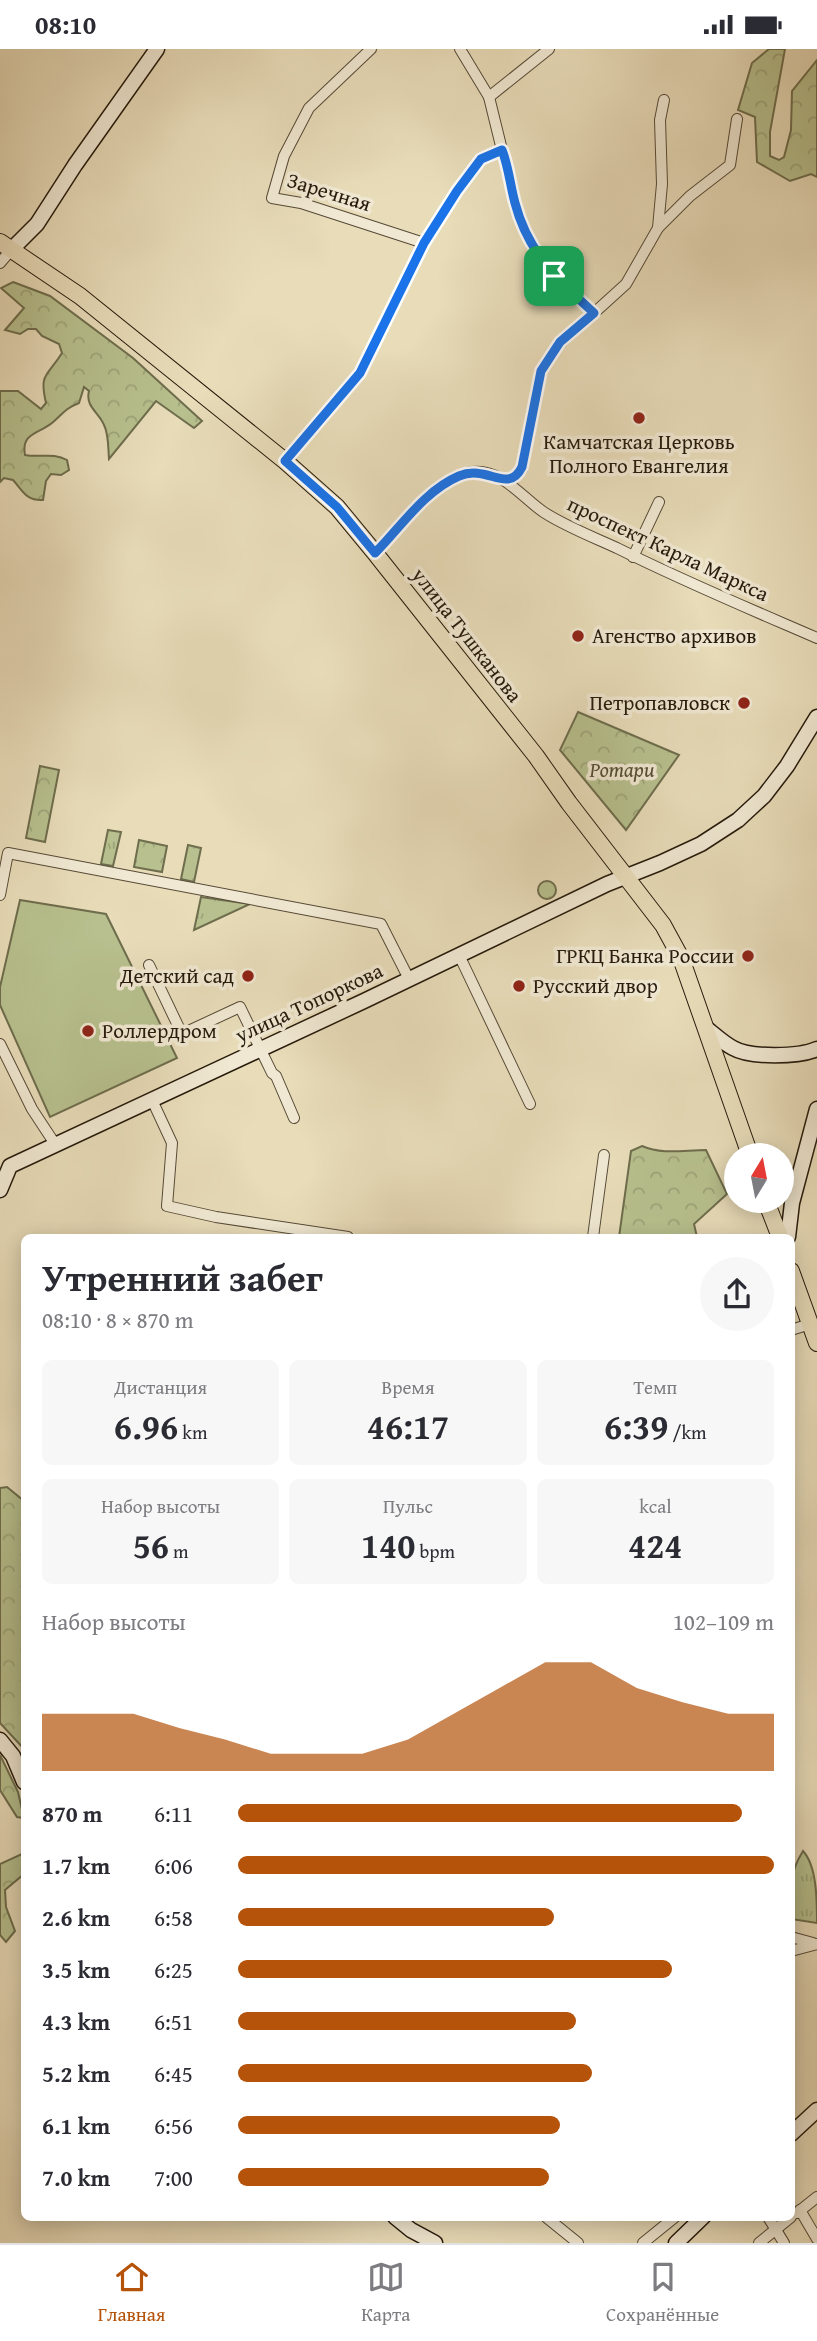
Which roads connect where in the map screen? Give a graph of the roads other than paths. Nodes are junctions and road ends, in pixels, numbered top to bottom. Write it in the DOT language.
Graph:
graph roads {
  1 [pos="157,49"];
  2 [pos="371,49"];
  3 [pos="460,49"];
  4 [pos="549,49"];
  5 [pos="489,97"];
  6 [pos="664,100"];
  7 [pos="737,119"];
  8 [pos="502,150"];
  9 [pos="658,228"];
  10 [pos="424,243"];
  11 [pos="6,246"];
  12 [pos="0,263"];
  13 [pos="594,313"];
  14 [pos="285,461"];
  15 [pos="503,480"];
  16 [pos="659,502"];
  17 [pos="375,553"];
  18 [pos="633,557"];
  19 [pos="817,638"];
  20 [pos="817,717"];
  21 [pos="627,876"];
  22 [pos="0,895"];
  23 [pos="459,955"];
  24 [pos="149,965"];
  25 [pos="409,979"];
  26 [pos="706,1028"];
  27 [pos="0,1044"];
  28 [pos="260,1049"];
  29 [pos="817,1049"];
  30 [pos="152,1100"];
  31 [pos="530,1104"];
  32 [pos="817,1108"];
  33 [pos="294,1118"];
  34 [pos="746,1143"];
  35 [pos="55,1145"];
  36 [pos="604,1155"];
  37 [pos="0,1190"];
  38 [pos="771,1213"];
  39 [pos="328,1234"];
  40 [pos="593,1234"];
  41 [pos="779,1234"];
  42 [pos="788,1234"];
  43 [pos="795,1282"];
  44 [pos="810,1324"];
  45 [pos="795,1329"];
  46 [pos="817,1343"];
  47 [pos="0,1740"];
  48 [pos="21,1775"];
  49 [pos="795,1938"];
  50 [pos="815,1943"];
  51 [pos="795,1950"];
  52 [pos="817,2110"];
  53 [pos="795,2130"];
  54 [pos="817,2197"];
  55 [pos="800,2210"];
  56 [pos="795,2214"];
  57 [pos="400,2221"];
  58 [pos="551,2221"];
  59 [pos="670,2221"];
  60 [pos="699,2221"];
  61 [pos="771,2221"];
  62 [pos="786,2221"];
  63 [pos="776,2229"];
  64 [pos="817,2239"];
  65 [pos="435,2243"];
  66 [pos="578,2243"];
  67 [pos="643,2243"];
  68 [pos="676,2243"];
  69 [pos="759,2243"];
  70 [pos="784,2243"];
  1 -- 11 [label="main road"];
  2 -- 10 [label="street, Заречная"];
  3 -- 5 [label="street"];
  4 -- 5 [label="street"];
  5 -- 8 [label="street"];
  6 -- 9 [label="street"];
  7 -- 9 [label="street"];
  8 -- 10 [label="street"];
  8 -- 13 [label="street"];
  9 -- 13 [label="street"];
  10 -- 14 [label="street"];
  11 -- 12 [label="street"];
  11 -- 14 [label="main road, улица Тушканова"];
  13 -- 15 [label="street"];
  14 -- 17 [label="main road, улица Тушканова"];
  15 -- 17 [label="street, проспект Карла Маркса"];
  15 -- 18 [label="street, проспект Карла Маркса"];
  16 -- 18 [label="street"];
  17 -- 21 [label="main road, улица Тушканова"];
  18 -- 19 [label="street, проспект Карла Маркса"];
  20 -- 21 [label="main road, улица Топоркова"];
  21 -- 23 [label="main road, улица Топоркова"];
  21 -- 26 [label="main road, улица Тушканова"];
  22 -- 25 [label="street"];
  23 -- 25 [label="main road, улица Топоркова"];
  23 -- 31 [label="street"];
  24 -- 28 [label="street"];
  25 -- 28 [label="main road, улица Топоркова"];
  26 -- 29 [label="main road"];
  26 -- 34 [label="main road, улица Тушканова"];
  27 -- 35 [label="street"];
  28 -- 30 [label="main road, улица Топоркова"];
  28 -- 33 [label="street"];
  30 -- 35 [label="main road, улица Топоркова"];
  30 -- 39 [label="street"];
  32 -- 42 [label="main road"];
  35 -- 37 [label="main road, улица Топоркова"];
  36 -- 40 [label="street"];
  38 -- 41 [label="main road"];
  43 -- 44 [label="main road"];
  44 -- 45 [label="street"];
  44 -- 46 [label="main road"];
  47 -- 48 [label="main road"];
  49 -- 50 [label="street"];
  50 -- 51 [label="street"];
  52 -- 53 [label="main road"];
  54 -- 55 [label="street"];
  55 -- 56 [label="street"];
  55 -- 64 [label="street"];
  57 -- 65 [label="main road"];
  58 -- 66 [label="street"];
  59 -- 67 [label="street"];
  60 -- 68 [label="main road"];
  61 -- 63 [label="street"];
  62 -- 63 [label="street"];
  63 -- 69 [label="street"];
  63 -- 70 [label="street"];
}
